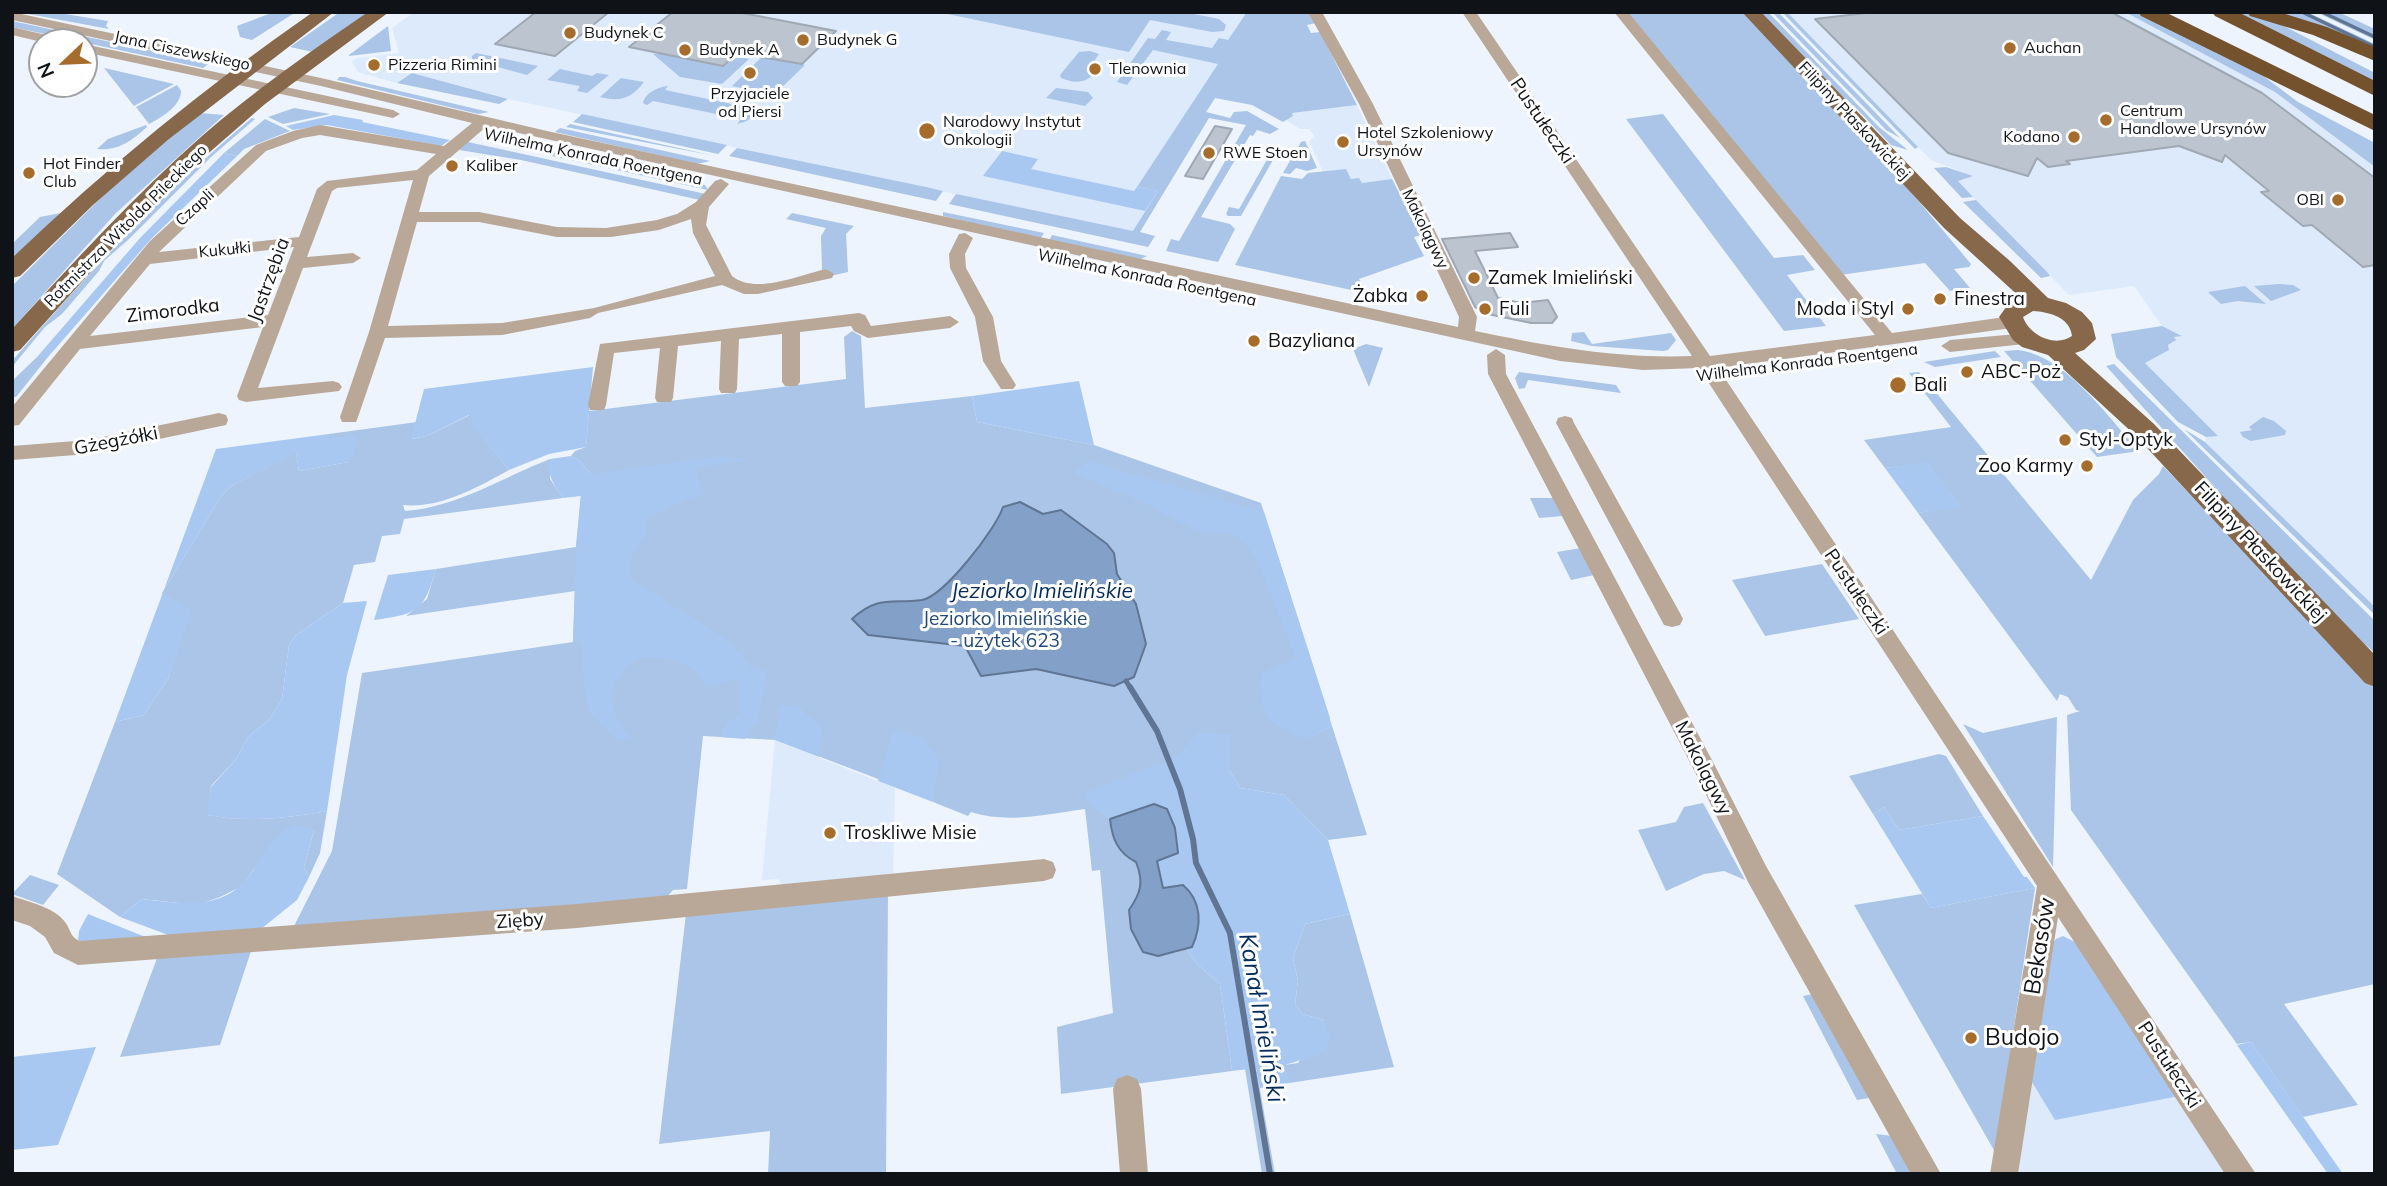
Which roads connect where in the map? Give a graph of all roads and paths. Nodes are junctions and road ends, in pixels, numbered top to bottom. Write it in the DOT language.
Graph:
graph roads {
  1 [pos="325,12"];
  2 [pos="380,12"];
  3 [pos="1315,12"];
  4 [pos="1469,12"];
  5 [pos="1621,12"];
  6 [pos="1751,12"];
  7 [pos="2148,12"];
  8 [pos="2189,12"];
  9 [pos="2222,12"];
  10 [pos="2257,12"];
  11 [pos="2266,12"];
  12 [pos="12,16"];
  13 [pos="98,50"];
  14 [pos="2375,55"];
  15 [pos="2375,69"];
  16 [pos="238,73"];
  17 [pos="282,83"];
  18 [pos="2375,90"];
  19 [pos="2375,107"];
  20 [pos="485,121"];
  21 [pos="2375,124"];
  22 [pos="470,131"];
  23 [pos="2375,139"];
  24 [pos="447,151"];
  25 [pos="420,180"];
  26 [pos="721,184"];
  27 [pos="701,206"];
  28 [pos="411,218"];
  29 [pos="965,238"];
  30 [pos="306,241"];
  31 [pos="353,258"];
  32 [pos="144,259"];
  33 [pos="298,263"];
  34 [pos="12,271"];
  35 [pos="827,274"];
  36 [pos="725,279"];
  37 [pos="2024,318"];
  38 [pos="277,320"];
  39 [pos="950,322"];
  40 [pos="792,327"];
  41 [pos="378,332"];
  42 [pos="730,334"];
  43 [pos="1466,336"];
  44 [pos="1888,340"];
  45 [pos="670,341"];
  46 [pos="12,344"];
  47 [pos="75,344"];
  48 [pos="2067,346"];
  49 [pos="1496,355"];
  50 [pos="1709,370"];
  51 [pos="791,382"];
  52 [pos="1007,385"];
  53 [pos="333,387"];
  54 [pos="728,389"];
  55 [pos="664,398"];
  56 [pos="597,405"];
  57 [pos="349,417"];
  58 [pos="12,419"];
  59 [pos="219,420"];
  60 [pos="1565,423"];
  61 [pos="12,453"];
  62 [pos="1613,512"];
  63 [pos="1574,519"];
  64 [pos="1672,619"];
  65 [pos="2374,673"];
  66 [pos="1044,870"];
  67 [pos="2050,885"];
  68 [pos="12,908"];
  69 [pos="1126,1090"];
  70 [pos="1134,1174"];
  71 [pos="1927,1174"];
  72 [pos="2004,1174"];
  73 [pos="2242,1174"];
  1 -- 16 [label="main road, Rotmistrza Witolda Pileckiego"];
  2 -- 17 [label="main road, Rotmistrza Witolda Pileckiego"];
  3 -- 43 [label="street, Makolągwy"];
  4 -- 50 [label="street, Pustułeczki"];
  5 -- 44 [label="street"];
  6 -- 37 [label="main road, Filipiny Płaskowickiej"];
  7 -- 21 [label="highway"];
  8 -- 19 [label="highway"];
  8 -- 23 [label="highway"];
  9 -- 18 [label="highway"];
  10 -- 14 [label="highway"];
  11 -- 15 [label="highway"];
  12 -- 16 [label="street, Jana Ciszewskiego"];
  13 -- 16 [label="street, Jana Ciszewskiego"];
  16 -- 17 [label="street, Jana Ciszewskiego"];
  16 -- 17 [label="street, Jana Ciszewskiego"];
  16 -- 34 [label="main road, Rotmistrza Witolda Pileckiego"];
  17 -- 20 [label="street, Wilhelma Konrada Roentgena"];
  17 -- 22 [label="street, Wilhelma Konrada Roentgena"];
  17 -- 46 [label="main road, Rotmistrza Witolda Pileckiego"];
  20 -- 22 [label="street"];
  20 -- 43 [label="street, Wilhelma Konrada Roentgena"];
  22 -- 24 [label="street"];
  22 -- 26 [label="street, Wilhelma Konrada Roentgena"];
  24 -- 25 [label="street"];
  24 -- 32 [label="street, Czapli"];
  25 -- 28 [label="street"];
  25 -- 30 [label="street, Jastrzębia"];
  26 -- 27 [label="street"];
  26 -- 29 [label="street, Wilhelma Konrada Roentgena"];
  27 -- 28 [label="street"];
  27 -- 36 [label="street"];
  28 -- 41 [label="street"];
  29 -- 49 [label="street, Wilhelma Konrada Roentgena"];
  29 -- 52 [label="street"];
  30 -- 32 [label="street, Kukułki"];
  30 -- 33 [label="street, Jastrzębia"];
  31 -- 33 [label="street"];
  32 -- 47 [label="street, Czapli"];
  33 -- 38 [label="street, Jastrzębia"];
  35 -- 36 [label="street"];
  36 -- 41 [label="street"];
  37 -- 44 [label="street, Wilhelma Konrada Roentgena"];
  37 -- 48 [label="main road"];
  37 -- 48 [label="main road"];
  37 -- 50 [label="street, Wilhelma Konrada Roentgena"];
  38 -- 47 [label="street, Zimorodka"];
  38 -- 53 [label="street, Jastrzębia"];
  39 -- 40 [label="street"];
  40 -- 42 [label="street"];
  40 -- 51 [label="street"];
  41 -- 57 [label="street"];
  42 -- 45 [label="street"];
  42 -- 54 [label="street"];
  43 -- 50 [label="street, Wilhelma Konrada Roentgena"];
  44 -- 50 [label="street, Wilhelma Konrada Roentgena"];
  45 -- 55 [label="street"];
  45 -- 56 [label="street"];
  47 -- 58 [label="street, Czapli"];
  48 -- 65 [label="main road, Filipiny Płaskowickiej"];
  49 -- 50 [label="street, Wilhelma Konrada Roentgena"];
  49 -- 63 [label="street, Makolągwy"];
  50 -- 67 [label="street, Pustułeczki"];
  59 -- 61 [label="street, Gżegżółki"];
  60 -- 62 [label="street"];
  62 -- 63 [label="street"];
  62 -- 64 [label="street"];
  63 -- 71 [label="street, Makolągwy"];
  66 -- 68 [label="street, Zięby"];
  67 -- 72 [label="street, Bekasów"];
  67 -- 73 [label="street, Pustułeczki"];
  69 -- 70 [label="street"];
}
